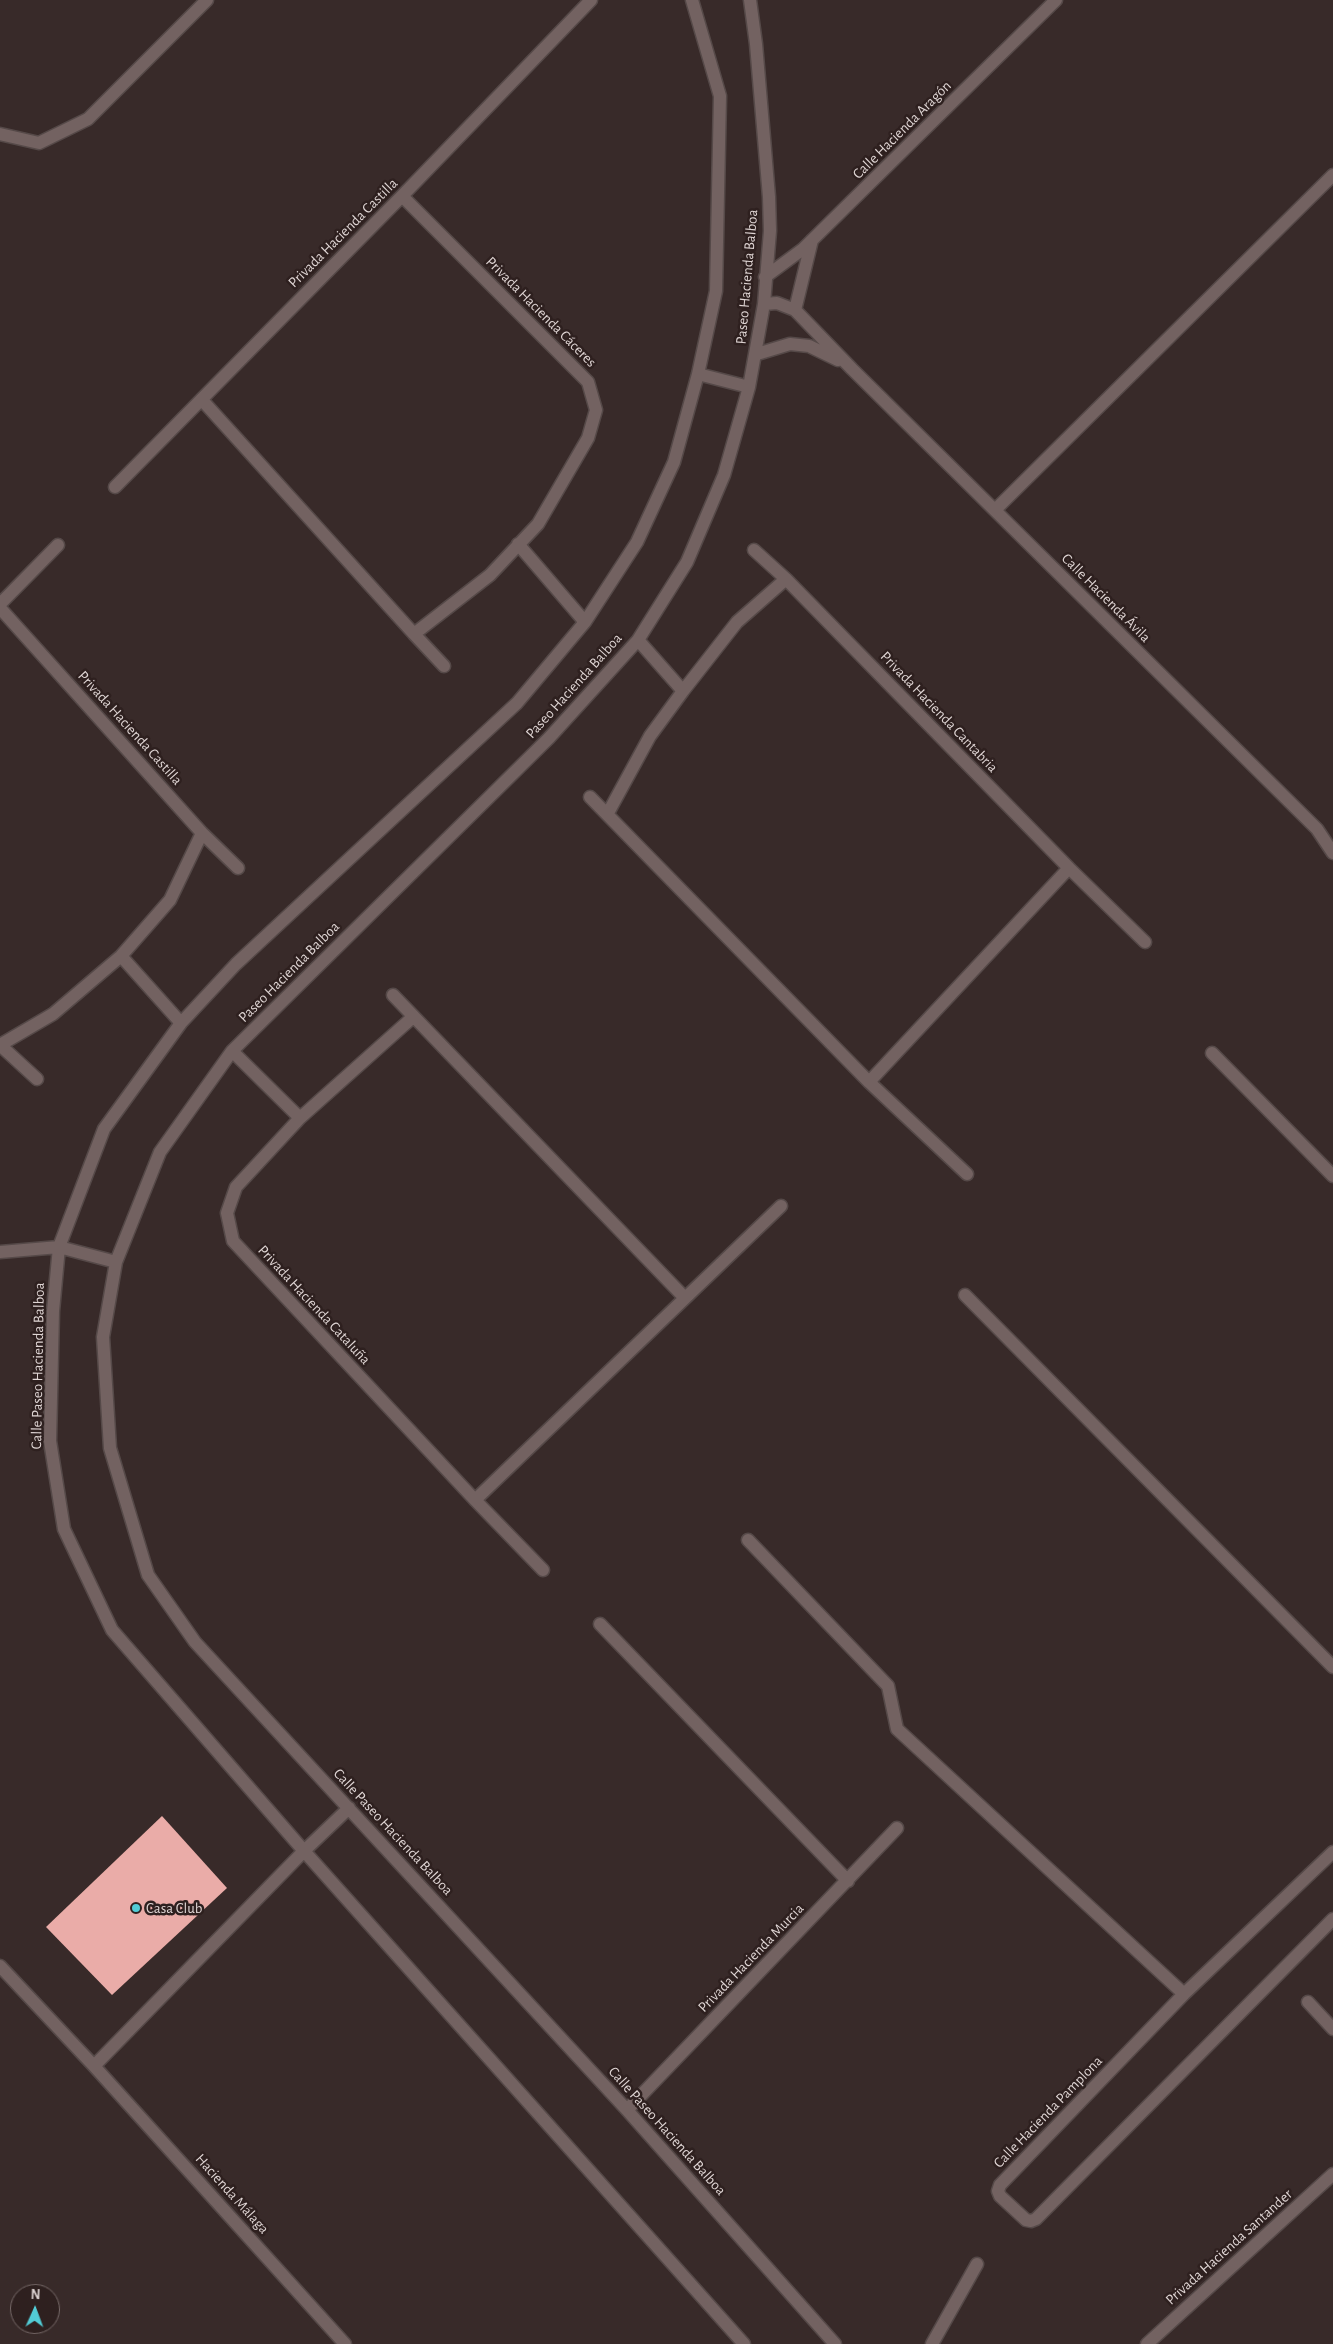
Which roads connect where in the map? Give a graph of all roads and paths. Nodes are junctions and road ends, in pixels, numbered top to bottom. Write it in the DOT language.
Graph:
graph roads {
  1 [pos="207,0"];
  2 [pos="591,0"];
  3 [pos="692,0"];
  4 [pos="750,0"];
  5 [pos="1056,0"];
  6 [pos="0,134"];
  7 [pos="1333,175"];
  8 [pos="402,196"];
  9 [pos="812,240"];
  10 [pos="765,277"];
  11 [pos="764,304"];
  12 [pos="795,310"];
  13 [pos="756,354"];
  14 [pos="852,369"];
  15 [pos="698,374"];
  16 [pos="749,387"];
  17 [pos="202,400"];
  18 [pos="115,487"];
  19 [pos="995,510"];
  20 [pos="58,544"];
  21 [pos="518,544"];
  22 [pos="754,550"];
  23 [pos="786,579"];
  24 [pos="0,604"];
  25 [pos="0,608"];
  26 [pos="585,622"];
  27 [pos="414,634"];
  28 [pos="638,640"];
  29 [pos="444,666"];
  30 [pos="683,691"];
  31 [pos="590,797"];
  32 [pos="608,813"];
  33 [pos="202,833"];
  34 [pos="1333,853"];
  35 [pos="238,868"];
  36 [pos="1069,868"];
  37 [pos="1145,942"];
  38 [pos="121,956"];
  39 [pos="394,995"];
  40 [pos="413,1017"];
  41 [pos="181,1023"];
  42 [pos="0,1045"];
  43 [pos="232,1050"];
  44 [pos="1212,1053"];
  45 [pos="37,1079"];
  46 [pos="869,1082"];
  47 [pos="300,1118"];
  48 [pos="967,1174"];
  49 [pos="1333,1176"];
  50 [pos="781,1206"];
  51 [pos="60,1247"];
  52 [pos="0,1252"];
  53 [pos="116,1262"];
  54 [pos="964,1295"];
  55 [pos="685,1298"];
  56 [pos="475,1500"];
  57 [pos="748,1540"];
  58 [pos="543,1570"];
  59 [pos="600,1624"];
  60 [pos="1333,1666"];
  61 [pos="349,1808"];
  62 [pos="897,1828"];
  63 [pos="304,1850"];
  64 [pos="1333,1852"];
  65 [pos="848,1881"];
  66 [pos="1333,1919"];
  67 [pos="0,1966"];
  68 [pos="1184,1994"];
  69 [pos="1308,2002"];
  70 [pos="1333,2029"];
  71 [pos="94,2066"];
  72 [pos="627,2110"];
  73 [pos="1333,2174"];
  74 [pos="977,2264"];
  75 [pos="345,2344"];
  76 [pos="744,2344"];
  77 [pos="835,2344"];
  78 [pos="932,2344"];
  79 [pos="1147,2344"];
  1 -- 6 [label="street"];
  2 -- 8 [label="street, Privada Hacienda Castilla"];
  3 -- 15 [label="street, Paseo Hacienda Balboa"];
  4 -- 10 [label="street, Paseo Hacienda Balboa"];
  5 -- 9 [label="street, Calle Hacienda Aragón"];
  7 -- 19 [label="street"];
  8 -- 17 [label="street, Privada Hacienda Castilla"];
  8 -- 21 [label="street, Privada Hacienda Cáceres"];
  9 -- 10 [label="street, Calle Hacienda Aragón"];
  9 -- 12 [label="street"];
  10 -- 11 [label="street, Paseo Hacienda Balboa"];
  11 -- 12 [label="street"];
  11 -- 13 [label="street, Paseo Hacienda Balboa"];
  12 -- 14 [label="street, Calle Hacienda Ávila"];
  13 -- 14 [label="street, Calle Hacienda Ávila"];
  13 -- 16 [label="street, Paseo Hacienda Balboa"];
  14 -- 19 [label="street, Calle Hacienda Ávila"];
  15 -- 16 [label="street"];
  15 -- 26 [label="street, Paseo Hacienda Balboa"];
  16 -- 28 [label="street, Paseo Hacienda Balboa"];
  17 -- 18 [label="street, Privada Hacienda Castilla"];
  17 -- 27 [label="street"];
  19 -- 34 [label="street, Calle Hacienda Ávila"];
  20 -- 24 [label="street"];
  21 -- 26 [label="street"];
  21 -- 27 [label="street, Privada Hacienda Cáceres"];
  22 -- 23 [label="street, Privada Hacienda Cantabria"];
  23 -- 30 [label="street"];
  23 -- 36 [label="street, Privada Hacienda Cantabria"];
  25 -- 33 [label="street, Privada Hacienda Castilla"];
  26 -- 41 [label="street, Paseo Hacienda Balboa"];
  27 -- 29 [label="street"];
  28 -- 30 [label="street"];
  28 -- 43 [label="street, Paseo Hacienda Balboa"];
  30 -- 32 [label="street"];
  31 -- 32 [label="street"];
  32 -- 46 [label="street"];
  33 -- 35 [label="street, Privada Hacienda Castilla"];
  33 -- 38 [label="street"];
  36 -- 37 [label="street, Privada Hacienda Cantabria"];
  36 -- 46 [label="street"];
  38 -- 41 [label="street"];
  38 -- 42 [label="street"];
  39 -- 40 [label="street"];
  40 -- 47 [label="street, Privada Hacienda Cataluña"];
  40 -- 55 [label="street"];
  41 -- 51 [label="street, Paseo Hacienda Balboa"];
  42 -- 45 [label="street"];
  43 -- 47 [label="street"];
  43 -- 53 [label="street, Paseo Hacienda Balboa"];
  44 -- 49 [label="street"];
  46 -- 48 [label="street"];
  47 -- 56 [label="street, Privada Hacienda Cataluña"];
  50 -- 55 [label="street"];
  51 -- 52 [label="street"];
  51 -- 53 [label="street"];
  51 -- 63 [label="street, Calle Paseo Hacienda Balboa"];
  53 -- 61 [label="street, Calle Paseo Hacienda Balboa"];
  54 -- 60 [label="street"];
  55 -- 56 [label="street"];
  56 -- 58 [label="street, Privada Hacienda Cataluña"];
  57 -- 68 [label="street"];
  59 -- 65 [label="street"];
  61 -- 63 [label="street"];
  61 -- 72 [label="street, Calle Paseo Hacienda Balboa"];
  62 -- 65 [label="street, Privada Hacienda Murcia"];
  63 -- 71 [label="street"];
  63 -- 76 [label="street, Calle Paseo Hacienda Balboa"];
  64 -- 68 [label="street, Calle Hacienda Pamplona"];
  65 -- 72 [label="street, Privada Hacienda Murcia"];
  66 -- 68 [label="street, Calle Hacienda Pamplona"];
  67 -- 71 [label="street, Hacienda Málaga"];
  69 -- 70 [label="street"];
  71 -- 75 [label="street, Hacienda Málaga"];
  72 -- 77 [label="street, Calle Paseo Hacienda Balboa"];
  73 -- 79 [label="street, Privada Hacienda Santander"];
  74 -- 78 [label="street"];
}
